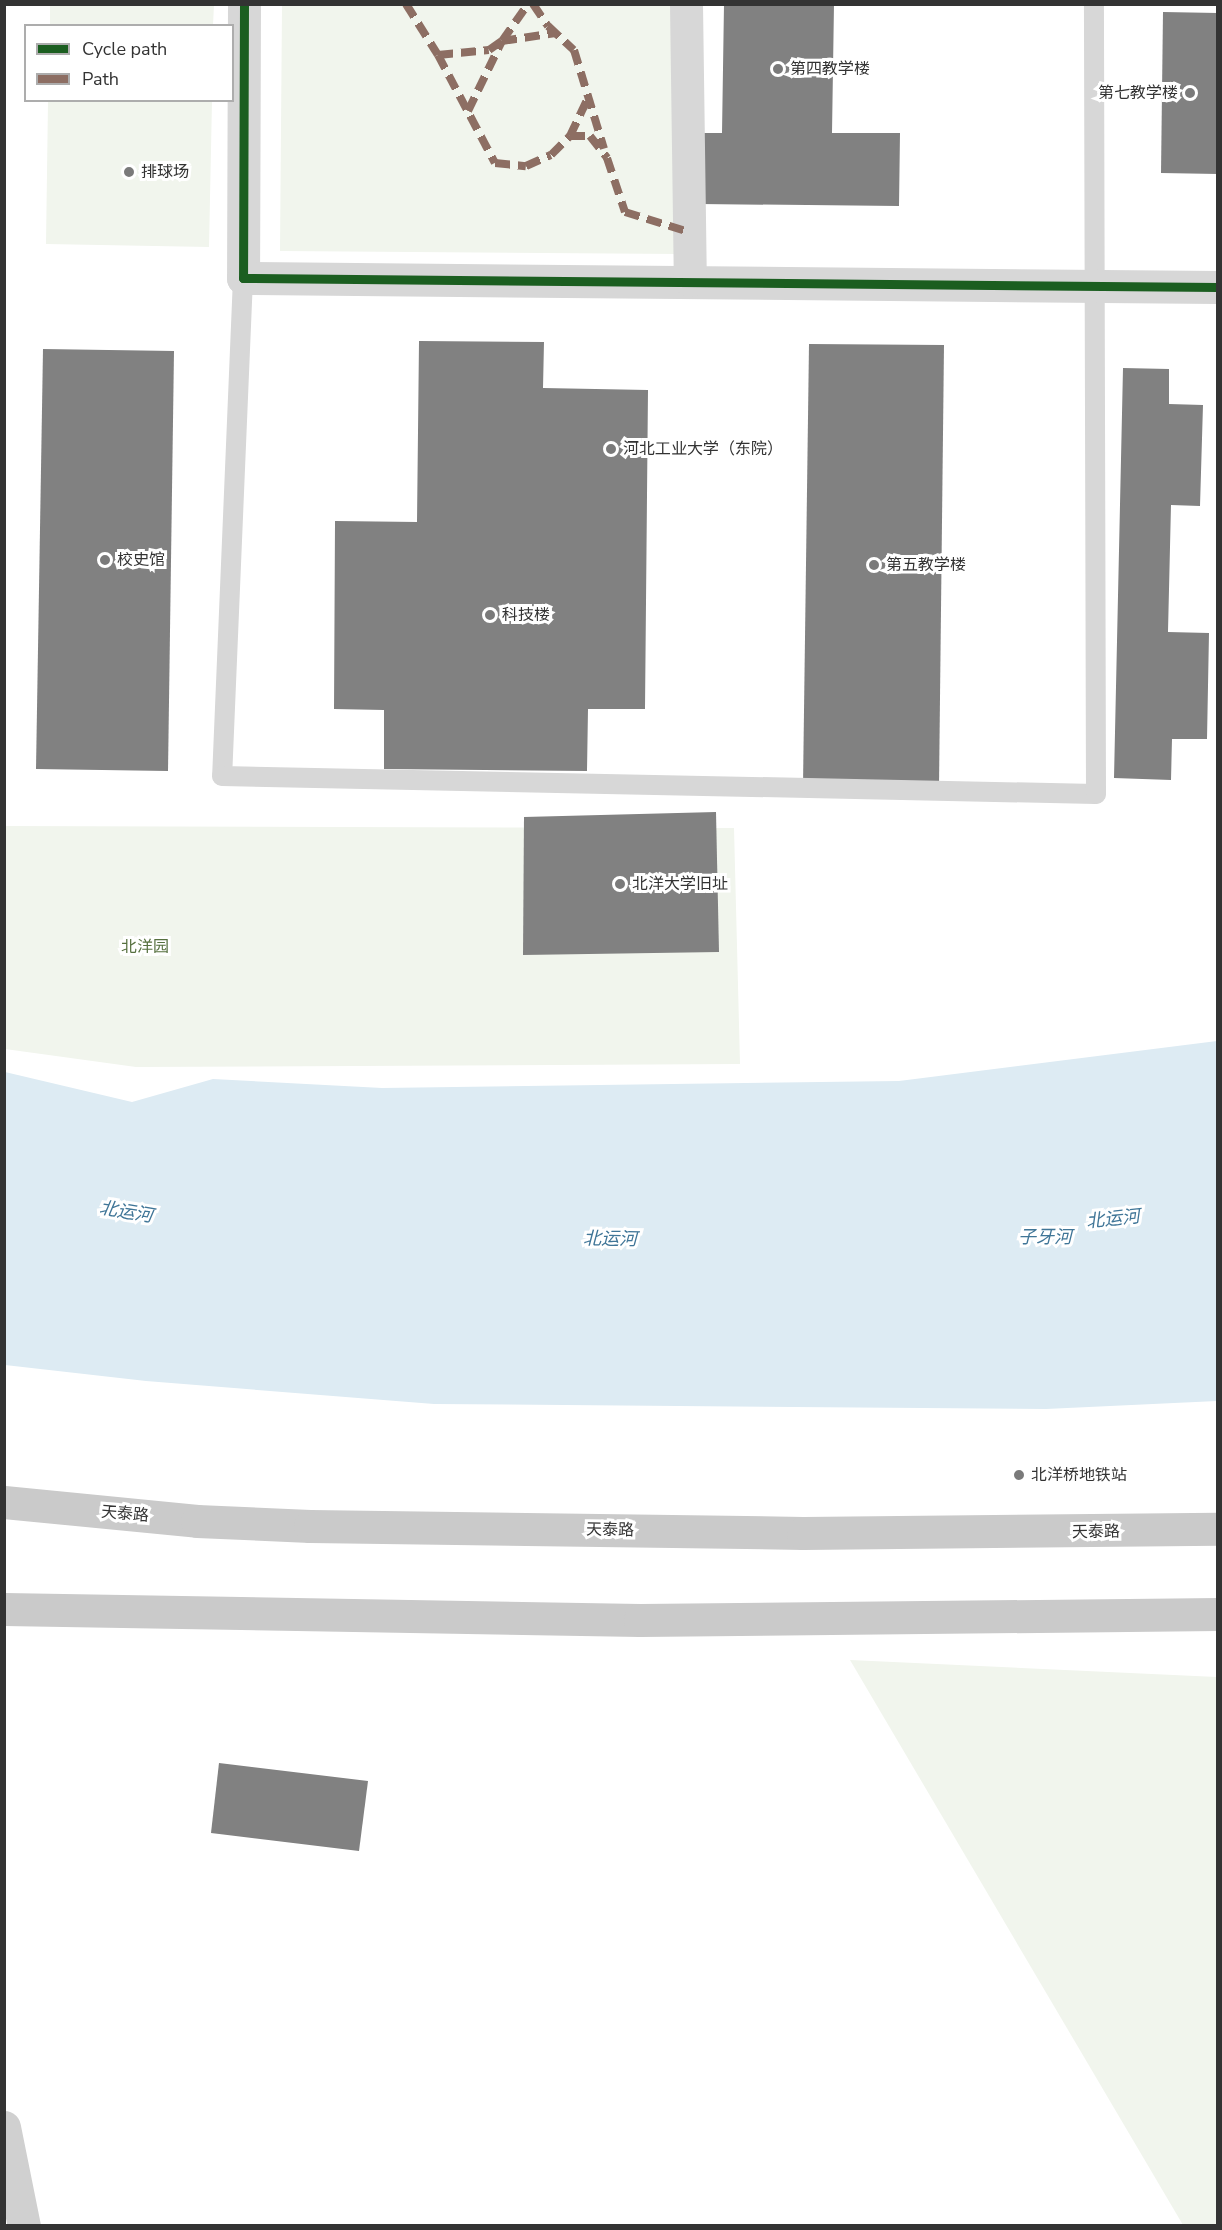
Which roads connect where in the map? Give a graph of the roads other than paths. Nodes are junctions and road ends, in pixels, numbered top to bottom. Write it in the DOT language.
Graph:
graph roads {
  1 [pos="244,4"];
  2 [pos="686,4"];
  3 [pos="1094,4"];
  4 [pos="243,278"];
  5 [pos="690,280"];
  6 [pos="1093,283"];
  7 [pos="1218,287"];
  8 [pos="4,1502"];
  9 [pos="1218,1529"];
  10 [pos="4,1609"];
  11 [pos="1218,1614"];
  12 [pos="4,2127"];
  13 [pos="24,2226"];
  1 -- 4 [label="street"];
  2 -- 5 [label="street"];
  3 -- 6 [label="lane"];
  4 -- 5 [label="street"];
  4 -- 6 [label="lane"];
  5 -- 6 [label="street"];
  6 -- 7 [label="street"];
  8 -- 9 [label="main road, 天泰路"];
  10 -- 11 [label="main road"];
  12 -- 13 [label="main road"];
}
